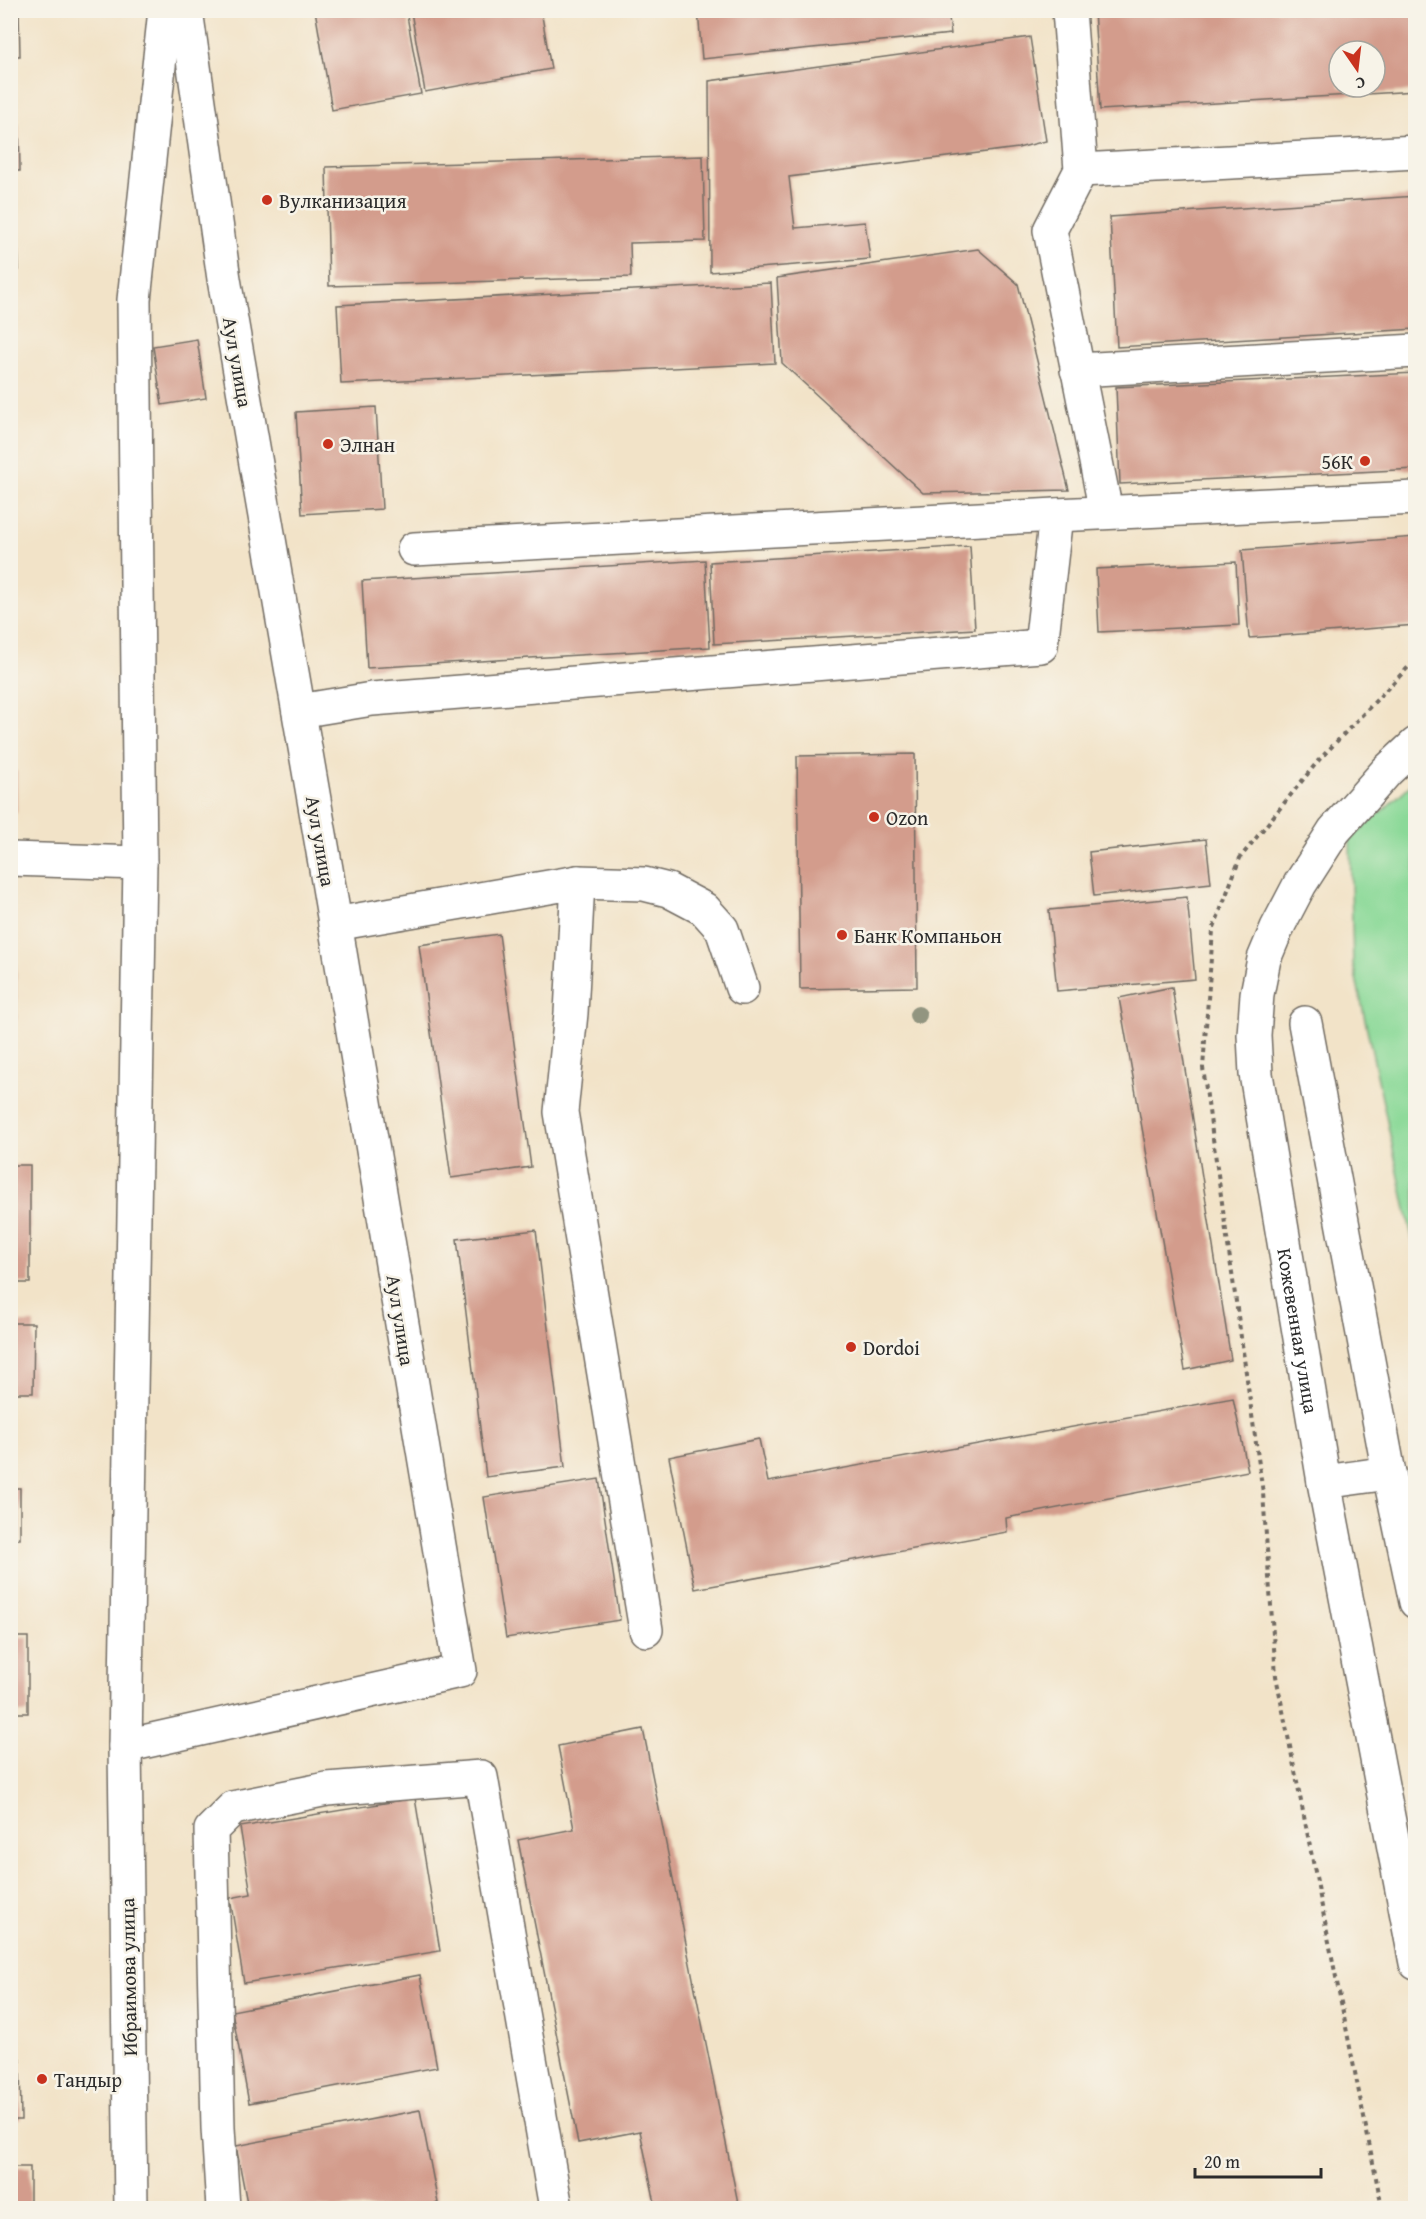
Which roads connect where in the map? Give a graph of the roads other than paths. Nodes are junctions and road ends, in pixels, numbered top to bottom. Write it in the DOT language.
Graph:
graph roads {
  1 [pos="165,10"];
  2 [pos="186,10"];
  3 [pos="1069,10"];
  4 [pos="1416,152"];
  5 [pos="1081,170"];
  6 [pos="1416,351"];
  7 [pos="1077,370"];
  8 [pos="1416,498"];
  9 [pos="1106,512"];
  10 [pos="1056,515"];
  11 [pos="414,549"];
  12 [pos="298,711"];
  13 [pos="1416,744"];
  14 [pos="10,859"];
  15 [pos="140,863"];
  16 [pos="578,882"];
  17 [pos="335,924"];
  18 [pos="742,988"];
  19 [pos="1305,1023"];
  20 [pos="1389,1473"];
  21 [pos="1324,1482"];
  22 [pos="1416,1602"];
  23 [pos="646,1630"];
  24 [pos="125,1746"];
  25 [pos="1416,1963"];
  26 [pos="131,2208"];
  27 [pos="223,2208"];
  28 [pos="556,2208"];
  1 -- 15 [label="street, Ибраимова улица"];
  2 -- 12 [label="street, Аул улица"];
  3 -- 5 [label="street"];
  4 -- 5 [label="street"];
  5 -- 7 [label="street"];
  6 -- 7 [label="street"];
  7 -- 9 [label="street"];
  8 -- 9 [label="street"];
  9 -- 10 [label="street"];
  10 -- 11 [label="street"];
  10 -- 12 [label="street"];
  12 -- 17 [label="street, Аул улица"];
  13 -- 21 [label="street, Кожевенная улица"];
  14 -- 15 [label="street"];
  15 -- 24 [label="street, Ибраимова улица"];
  16 -- 17 [label="street"];
  16 -- 18 [label="street"];
  16 -- 23 [label="street"];
  17 -- 24 [label="street, Аул улица"];
  19 -- 20 [label="street"];
  20 -- 21 [label="street"];
  20 -- 22 [label="street"];
  21 -- 25 [label="street, Кожевенная улица"];
  24 -- 26 [label="street, Ибраимова улица"];
  27 -- 28 [label="street"];
}
